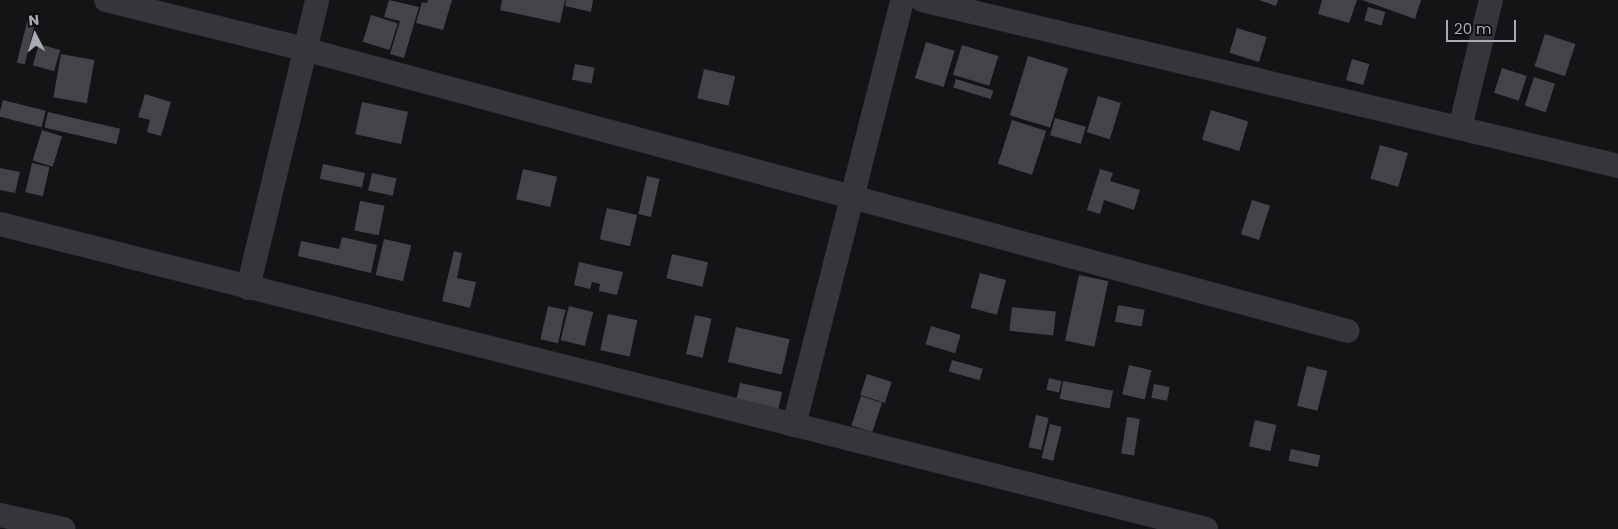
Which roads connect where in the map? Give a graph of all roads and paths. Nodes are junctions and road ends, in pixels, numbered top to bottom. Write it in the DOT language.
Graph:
graph roads {
  1 [pos="106,0"];
  2 [pos="317,0"];
  3 [pos="902,0"];
  4 [pos="922,0"];
  5 [pos="1491,0"];
  6 [pos="304,49"];
  7 [pos="1460,128"];
  8 [pos="1618,166"];
  9 [pos="853,196"];
  10 [pos="0,224"];
  11 [pos="248,288"];
  12 [pos="1348,331"];
  13 [pos="794,425"];
  14 [pos="0,515"];
  15 [pos="63,529"];
  16 [pos="1206,529"];
  1 -- 6 [label="street"];
  2 -- 6 [label="street"];
  3 -- 9 [label="street"];
  4 -- 7 [label="street"];
  5 -- 7 [label="street"];
  6 -- 9 [label="street"];
  6 -- 11 [label="street"];
  7 -- 8 [label="street"];
  9 -- 12 [label="street"];
  9 -- 13 [label="street"];
  10 -- 11 [label="street"];
  11 -- 13 [label="street"];
  13 -- 16 [label="street"];
  14 -- 15 [label="street"];
}
